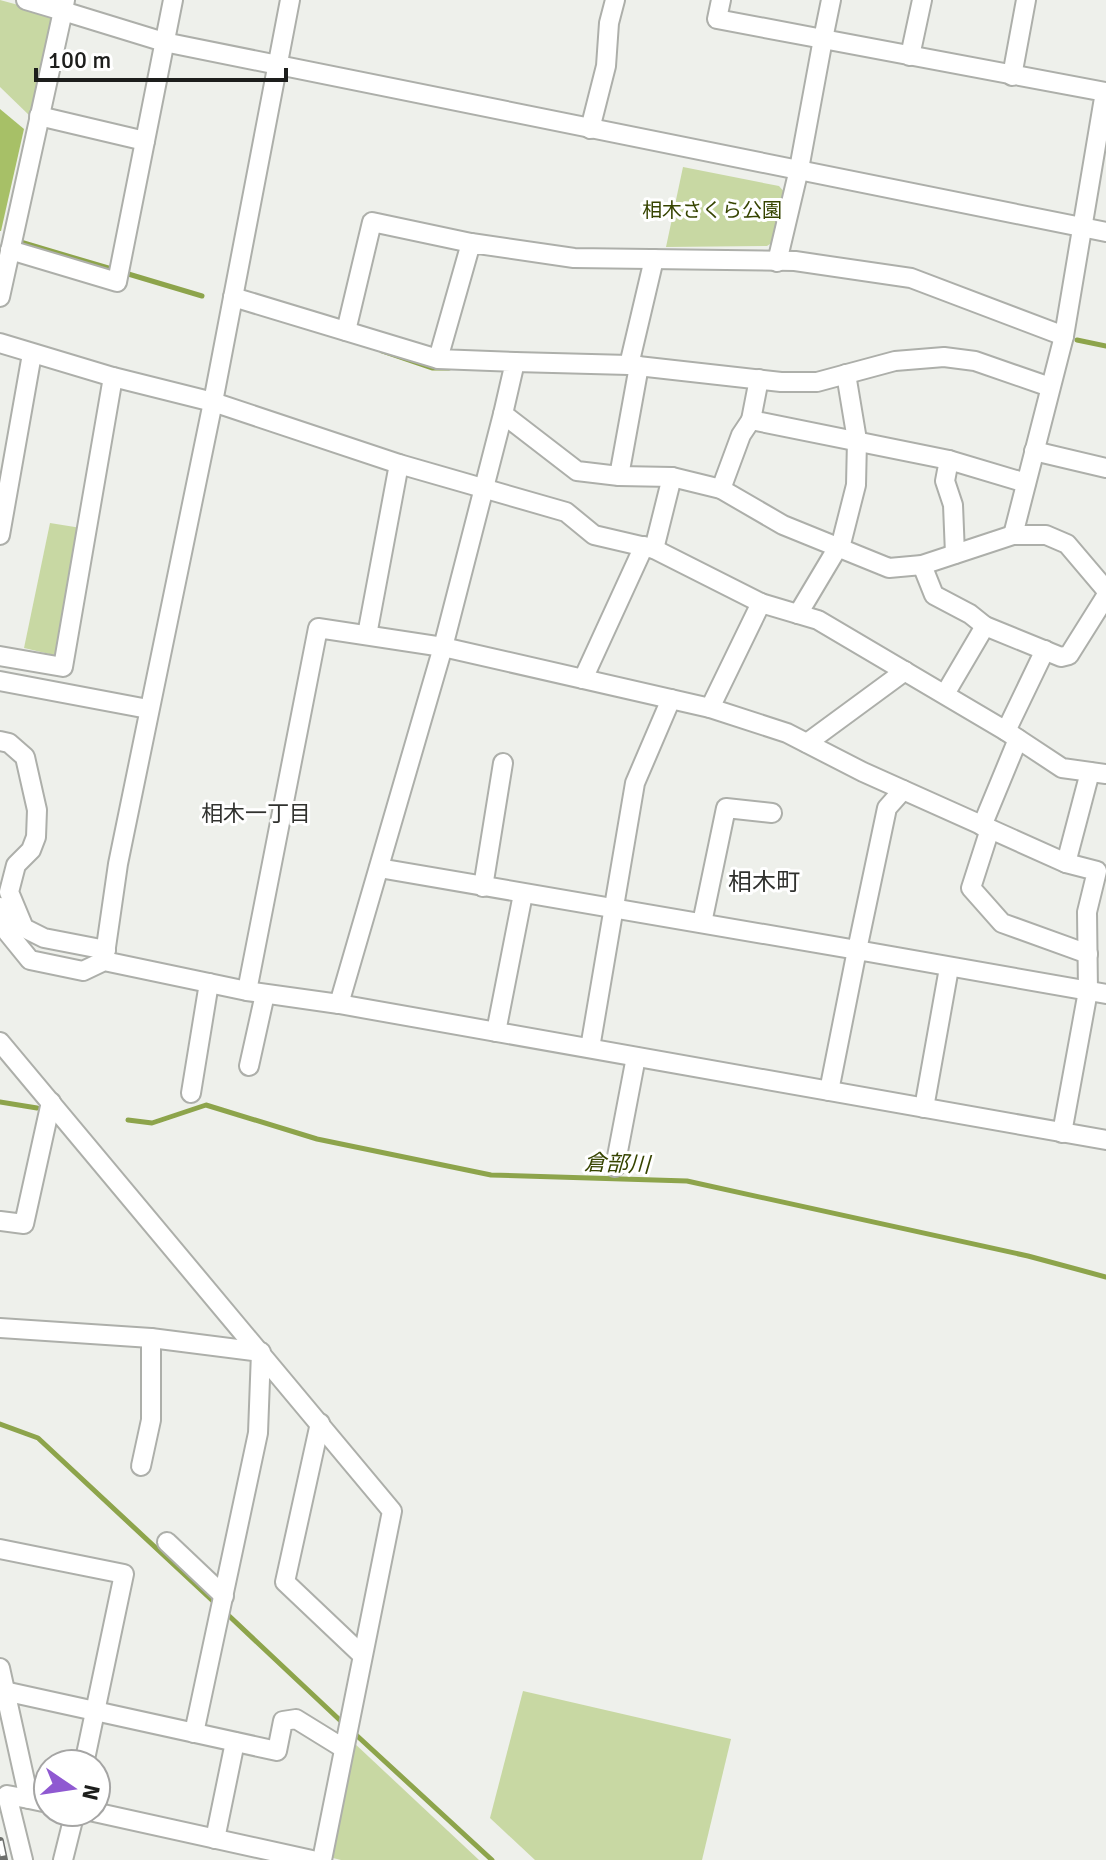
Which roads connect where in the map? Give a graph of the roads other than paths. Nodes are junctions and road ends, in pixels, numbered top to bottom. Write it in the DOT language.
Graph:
graph roads {
  1 [pos="26,0"];
  2 [pos="173,0"];
  3 [pos="290,0"];
  4 [pos="615,0"];
  5 [pos="721,0"];
  6 [pos="831,0"];
  7 [pos="922,0"];
  8 [pos="1026,0"];
  9 [pos="64,6"];
  10 [pos="823,39"];
  11 [pos="164,42"];
  12 [pos="910,56"];
  13 [pos="277,65"];
  14 [pos="1012,76"];
  15 [pos="1106,89"];
  16 [pos="39,116"];
  17 [pos="590,129"];
  18 [pos="145,141"];
  19 [pos="799,169"];
  20 [pos="1082,227"];
  21 [pos="1106,232"];
  22 [pos="471,243"];
  23 [pos="10,250"];
  24 [pos="654,259"];
  25 [pos="777,262"];
  26 [pos="0,297"];
  27 [pos="233,297"];
  28 [pos="346,331"];
  29 [pos="1064,336"];
  30 [pos="0,343"];
  31 [pos="32,354"];
  32 [pos="438,359"];
  33 [pos="515,362"];
  34 [pos="634,366"];
  35 [pos="846,374"];
  36 [pos="113,377"];
  37 [pos="759,379"];
  38 [pos="1050,387"];
  39 [pos="213,402"];
  40 [pos="503,414"];
  41 [pos="751,420"];
  42 [pos="857,440"];
  43 [pos="1034,451"];
  44 [pos="949,460"];
  45 [pos="399,464"];
  46 [pos="1106,468"];
  47 [pos="619,476"];
  48 [pos="672,477"];
  49 [pos="1026,483"];
  50 [pos="483,489"];
  51 [pos="721,489"];
  52 [pos="0,535"];
  53 [pos="1013,535"];
  54 [pos="839,547"];
  55 [pos="649,548"];
  56 [pos="955,554"];
  57 [pos="922,565"];
  58 [pos="1106,593"];
  59 [pos="761,603"];
  60 [pos="798,614"];
  61 [pos="985,626"];
  62 [pos="367,635"];
  63 [pos="443,647"];
  64 [pos="1045,650"];
  65 [pos="0,656"];
  66 [pos="905,671"];
  67 [pos="583,679"];
  68 [pos="0,681"];
  69 [pos="945,694"];
  70 [pos="671,699"];
  71 [pos="710,708"];
  72 [pos="148,709"];
  73 [pos="1012,735"];
  74 [pos="0,741"];
  75 [pos="807,743"];
  76 [pos="503,763"];
  77 [pos="1098,773"];
  78 [pos="903,790"];
  79 [pos="772,813"];
  80 [pos="986,828"];
  81 [pos="1066,863"];
  82 [pos="8,865"];
  83 [pos="379,868"];
  84 [pos="1102,872"];
  85 [pos="483,887"];
  86 [pos="523,894"];
  87 [pos="0,907"];
  88 [pos="614,910"];
  89 [pos="702,923"];
  90 [pos="1097,926"];
  91 [pos="11,933"];
  92 [pos="857,950"];
  93 [pos="1088,954"];
  94 [pos="105,956"];
  95 [pos="949,968"];
  96 [pos="209,983"];
  97 [pos="256,992"];
  98 [pos="1097,993"];
  99 [pos="339,1004"];
  100 [pos="496,1032"];
  101 [pos="0,1042"];
  102 [pos="590,1048"];
  103 [pos="636,1057"];
  104 [pos="249,1066"];
  105 [pos="829,1091"];
  106 [pos="191,1093"];
  107 [pos="51,1102"];
  108 [pos="924,1108"];
  109 [pos="1062,1133"];
  110 [pos="1106,1140"];
  111 [pos="615,1167"];
  112 [pos="0,1221"];
  113 [pos="0,1328"];
  114 [pos="151,1338"];
  115 [pos="261,1352"];
  116 [pos="320,1423"];
  117 [pos="141,1466"];
  118 [pos="167,1542"];
  119 [pos="0,1549"];
  120 [pos="224,1596"];
  121 [pos="362,1655"];
  122 [pos="0,1668"];
  123 [pos="4,1691"];
  124 [pos="94,1712"];
  125 [pos="194,1733"];
  126 [pos="346,1734"];
  127 [pos="235,1742"];
  128 [pos="87,1748"];
  129 [pos="29,1799"];
  130 [pos="32,1800"];
  131 [pos="112,1816"];
  132 [pos="71,1828"];
  133 [pos="215,1839"];
  134 [pos="23,1860"];
  135 [pos="63,1860"];
  136 [pos="312,1860"];
  137 [pos="322,1860"];
  1 -- 9 [label="street"];
  2 -- 11 [label="street"];
  3 -- 13 [label="street"];
  4 -- 17 [label="street"];
  5 -- 10 [label="street"];
  6 -- 10 [label="street"];
  7 -- 12 [label="street"];
  8 -- 14 [label="street"];
  9 -- 11 [label="street"];
  9 -- 16 [label="street"];
  10 -- 12 [label="street"];
  10 -- 19 [label="street"];
  11 -- 13 [label="street"];
  11 -- 18 [label="street"];
  12 -- 14 [label="street"];
  13 -- 17 [label="street"];
  13 -- 27 [label="street"];
  14 -- 15 [label="street"];
  15 -- 20 [label="street"];
  16 -- 18 [label="street"];
  16 -- 23 [label="street"];
  17 -- 19 [label="street"];
  18 -- 23 [label="street"];
  19 -- 20 [label="street"];
  19 -- 25 [label="street"];
  20 -- 21 [label="street"];
  20 -- 29 [label="street"];
  22 -- 24 [label="street"];
  22 -- 28 [label="street"];
  22 -- 32 [label="street"];
  23 -- 26 [label="street"];
  24 -- 25 [label="street"];
  24 -- 34 [label="street"];
  25 -- 29 [label="street"];
  27 -- 28 [label="street"];
  27 -- 39 [label="street"];
  28 -- 32 [label="street"];
  29 -- 38 [label="street"];
  30 -- 31 [label="street"];
  31 -- 36 [label="street"];
  31 -- 52 [label="street"];
  32 -- 33 [label="street"];
  33 -- 34 [label="street"];
  33 -- 40 [label="street"];
  34 -- 37 [label="street"];
  34 -- 47 [label="street"];
  35 -- 37 [label="street"];
  35 -- 38 [label="street"];
  35 -- 42 [label="street"];
  36 -- 39 [label="street"];
  36 -- 65 [label="street"];
  37 -- 41 [label="street"];
  38 -- 43 [label="street"];
  39 -- 45 [label="street"];
  39 -- 72 [label="street"];
  40 -- 47 [label="street"];
  40 -- 50 [label="street"];
  41 -- 42 [label="street"];
  41 -- 51 [label="street"];
  42 -- 44 [label="street"];
  42 -- 54 [label="street"];
  43 -- 46 [label="street"];
  43 -- 49 [label="street"];
  44 -- 49 [label="street"];
  44 -- 56 [label="street"];
  45 -- 50 [label="street"];
  45 -- 62 [label="street"];
  47 -- 48 [label="street"];
  48 -- 51 [label="street"];
  48 -- 55 [label="street"];
  49 -- 53 [label="street"];
  50 -- 55 [label="street"];
  50 -- 63 [label="street"];
  51 -- 54 [label="street"];
  53 -- 56 [label="street"];
  53 -- 58 [label="street"];
  54 -- 57 [label="street"];
  54 -- 60 [label="street"];
  55 -- 59 [label="street"];
  55 -- 67 [label="street"];
  56 -- 57 [label="street"];
  57 -- 61 [label="street"];
  58 -- 64 [label="street"];
  59 -- 60 [label="street"];
  59 -- 71 [label="street"];
  60 -- 66 [label="street"];
  61 -- 64 [label="street"];
  61 -- 69 [label="street"];
  62 -- 63 [label="street"];
  62 -- 97 [label="street"];
  63 -- 67 [label="street"];
  63 -- 83 [label="street"];
  64 -- 73 [label="street"];
  66 -- 69 [label="street"];
  66 -- 75 [label="street"];
  67 -- 70 [label="street"];
  68 -- 72 [label="street"];
  69 -- 73 [label="street"];
  70 -- 71 [label="street"];
  70 -- 88 [label="street"];
  71 -- 75 [label="street"];
  72 -- 94 [label="street"];
  73 -- 77 [label="street"];
  73 -- 80 [label="street"];
  74 -- 82 [label="street"];
  75 -- 78 [label="street"];
  76 -- 85 [label="street"];
  77 -- 81 [label="street"];
  78 -- 80 [label="street"];
  78 -- 92 [label="street"];
  79 -- 89 [label="street"];
  80 -- 81 [label="street"];
  80 -- 93 [label="street"];
  81 -- 84 [label="street"];
  82 -- 91 [label="street"];
  83 -- 85 [label="street"];
  83 -- 99 [label="street"];
  84 -- 90 [label="street"];
  85 -- 86 [label="street"];
  86 -- 88 [label="street"];
  86 -- 100 [label="street"];
  87 -- 91 [label="street"];
  88 -- 89 [label="street"];
  88 -- 102 [label="street"];
  89 -- 92 [label="street"];
  90 -- 93 [label="street"];
  91 -- 94 [label="street"];
  91 -- 94 [label="street"];
  92 -- 95 [label="street"];
  92 -- 105 [label="street"];
  93 -- 98 [label="street"];
  94 -- 96 [label="street"];
  95 -- 98 [label="street"];
  95 -- 108 [label="street"];
  96 -- 97 [label="street"];
  96 -- 106 [label="street"];
  97 -- 99 [label="street"];
  97 -- 104 [label="street"];
  98 -- 109 [label="street"];
  99 -- 100 [label="street"];
  100 -- 102 [label="street"];
  101 -- 107 [label="street"];
  102 -- 103 [label="street"];
  103 -- 105 [label="street"];
  103 -- 111 [label="street"];
  105 -- 108 [label="street"];
  107 -- 112 [label="street"];
  107 -- 115 [label="street"];
  108 -- 109 [label="street"];
  109 -- 110 [label="street"];
  113 -- 114 [label="street"];
  114 -- 115 [label="street"];
  114 -- 117 [label="street"];
  115 -- 116 [label="street"];
  115 -- 120 [label="street"];
  116 -- 121 [label="street"];
  116 -- 121 [label="street"];
  118 -- 120 [label="street"];
  119 -- 124 [label="street"];
  120 -- 125 [label="street"];
  121 -- 126 [label="street"];
  122 -- 123 [label="street"];
  123 -- 124 [label="street"];
  123 -- 129 [label="street"];
  124 -- 125 [label="street"];
  124 -- 128 [label="street"];
  125 -- 127 [label="street"];
  126 -- 127 [label="street"];
  126 -- 137 [label="street"];
  127 -- 133 [label="street"];
  129 -- 130 [label="street"];
  129 -- 134 [label="street"];
  131 -- 133 [label="street"];
  132 -- 135 [label="street"];
  133 -- 136 [label="street"];
}
